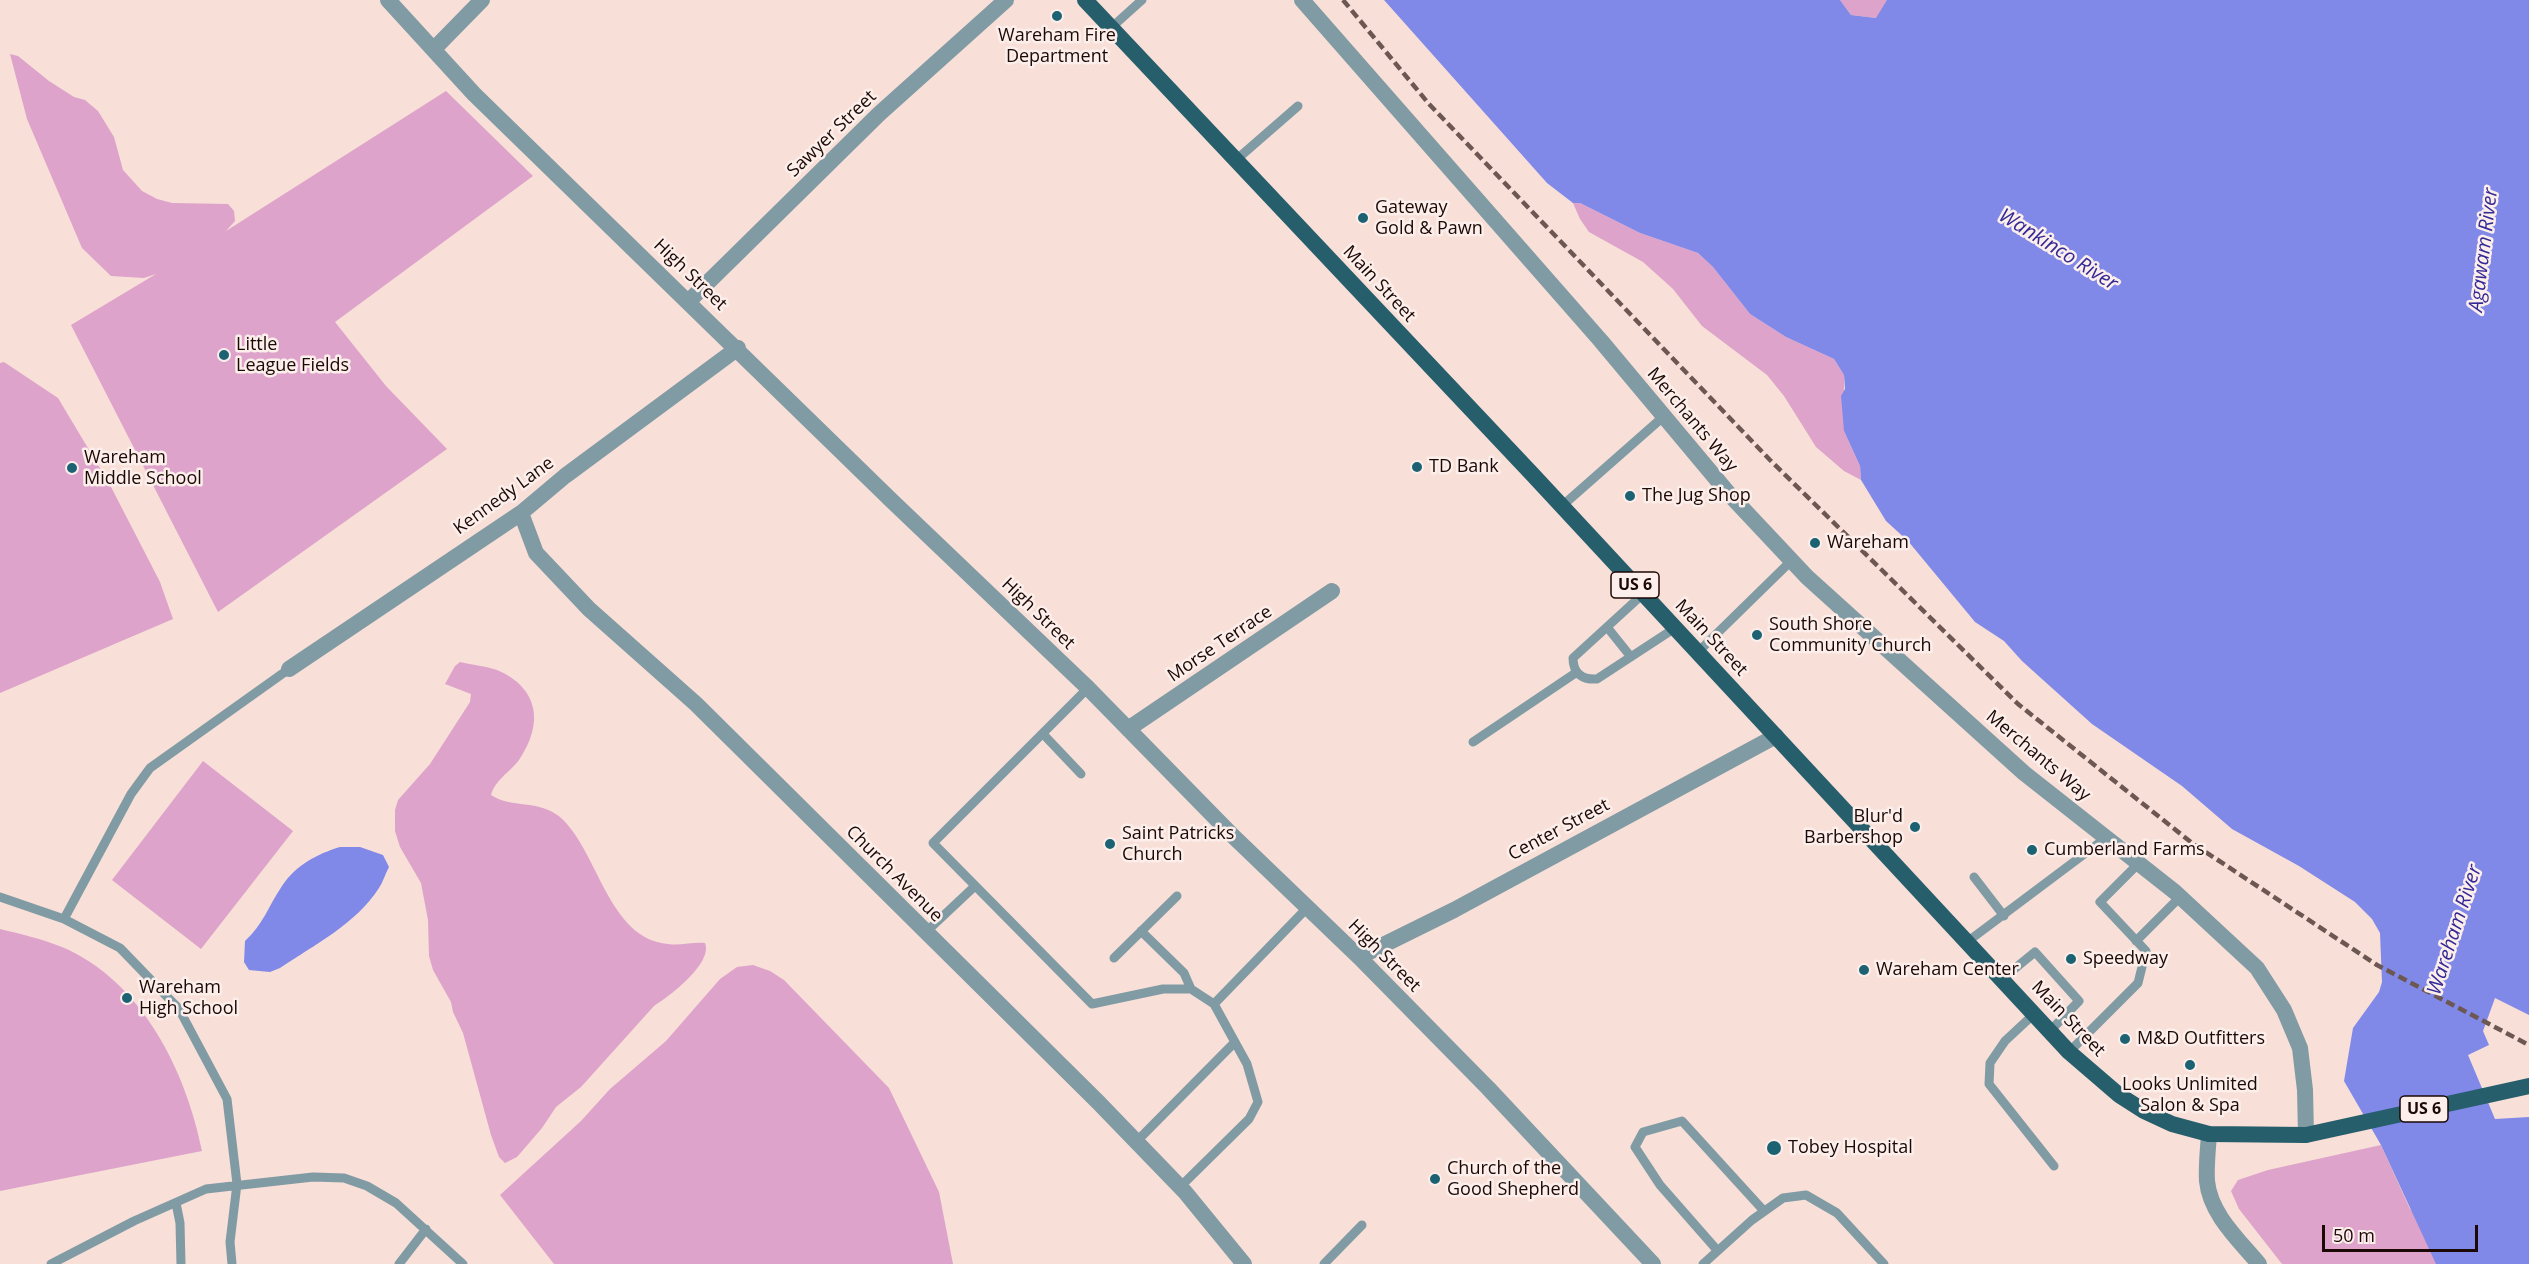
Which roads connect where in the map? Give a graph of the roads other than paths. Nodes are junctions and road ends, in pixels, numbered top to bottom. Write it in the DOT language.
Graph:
graph roads {
  1 [pos="388,0"];
  2 [pos="482,0"];
  3 [pos="1006,0"];
  4 [pos="1085,0"];
  5 [pos="1142,0"];
  6 [pos="1302,0"];
  7 [pos="1112,27"];
  8 [pos="434,49"];
  9 [pos="1298,106"];
  10 [pos="1236,160"];
  11 [pos="689,301"];
  12 [pos="738,348"];
  13 [pos="1663,417"];
  14 [pos="1562,506"];
  15 [pos="521,513"];
  16 [pos="1791,561"];
  17 [pos="1332,591"];
  18 [pos="1643,594"];
  19 [pos="1607,627"];
  20 [pos="1675,628"];
  21 [pos="1697,653"];
  22 [pos="1630,657"];
  23 [pos="289,669"];
  24 [pos="1577,672"];
  25 [pos="1088,688"];
  26 [pos="1128,729"];
  27 [pos="1044,735"];
  28 [pos="1776,736"];
  29 [pos="1473,742"];
  30 [pos="1081,774"];
  31 [pos="2107,837"];
  32 [pos="2139,863"];
  33 [pos="1974,878"];
  34 [pos="975,886"];
  35 [pos="1177,896"];
  36 [pos="0,897"];
  37 [pos="2180,897"];
  38 [pos="1307,908"];
  39 [pos="2004,916"];
  40 [pos="64,920"];
  41 [pos="1141,931"];
  42 [pos="926,932"];
  43 [pos="2136,941"];
  44 [pos="1967,942"];
  45 [pos="1359,957"];
  46 [pos="1114,958"];
  47 [pos="2002,979"];
  48 [pos="1191,989"];
  49 [pos="1214,1004"];
  50 [pos="2034,1014"];
  51 [pos="2050,1031"];
  52 [pos="1235,1042"];
  53 [pos="2069,1052"];
  54 [pos="2529,1086"];
  55 [pos="2209,1134"];
  56 [pos="2306,1135"];
  57 [pos="1137,1142"];
  58 [pos="2054,1166"];
  59 [pos="237,1184"];
  60 [pos="1180,1187"];
  61 [pos="176,1203"];
  62 [pos="1764,1211"];
  63 [pos="1362,1225"];
  64 [pos="426,1229"];
  65 [pos="1717,1250"];
  66 [pos="51,1264"];
  67 [pos="181,1264"];
  68 [pos="231,1264"];
  69 [pos="399,1264"];
  70 [pos="463,1264"];
  71 [pos="1244,1264"];
  72 [pos="1324,1264"];
  73 [pos="1653,1264"];
  74 [pos="1703,1264"];
  75 [pos="1884,1264"];
  76 [pos="2259,1264"];
  1 -- 8 [label="street, High Street"];
  2 -- 8 [label="street"];
  3 -- 11 [label="street, Sawyer Street"];
  4 -- 7 [label="main road, Main Street / US 6"];
  5 -- 7 [label="lane"];
  6 -- 13 [label="street, Merchants Way"];
  7 -- 10 [label="main road, Main Street / US 6"];
  8 -- 11 [label="street, High Street"];
  9 -- 10 [label="lane"];
  10 -- 14 [label="main road, Main Street / US 6"];
  11 -- 12 [label="street, High Street"];
  12 -- 15 [label="street, Kennedy Lane"];
  12 -- 25 [label="street, High Street"];
  13 -- 14 [label="lane"];
  13 -- 16 [label="street, Merchants Way"];
  14 -- 18 [label="main road, Main Street / US 6"];
  15 -- 23 [label="street, Kennedy Lane"];
  15 -- 42 [label="street, Church Avenue"];
  16 -- 21 [label="lane"];
  16 -- 31 [label="street, Merchants Way"];
  17 -- 26 [label="street, Morse Terrace"];
  18 -- 19 [label="lane"];
  18 -- 20 [label="main road, Main Street / US 6"];
  19 -- 22 [label="lane"];
  19 -- 24 [label="lane"];
  20 -- 21 [label="main road, Main Street / US 6"];
  20 -- 22 [label="lane"];
  21 -- 28 [label="main road, Main Street / US 6"];
  22 -- 24 [label="lane"];
  23 -- 40 [label="lane"];
  24 -- 29 [label="lane"];
  25 -- 26 [label="street, High Street"];
  25 -- 27 [label="lane"];
  26 -- 38 [label="street, High Street"];
  27 -- 30 [label="lane"];
  27 -- 34 [label="lane"];
  28 -- 44 [label="main road, Main Street / US 6"];
  28 -- 45 [label="street, Center Street"];
  31 -- 32 [label="street, Merchants Way"];
  31 -- 39 [label="lane"];
  32 -- 37 [label="street, Merchants Way"];
  32 -- 43 [label="lane"];
  33 -- 39 [label="lane"];
  34 -- 42 [label="lane"];
  34 -- 48 [label="lane"];
  35 -- 41 [label="lane"];
  36 -- 40 [label="lane"];
  37 -- 43 [label="lane"];
  37 -- 56 [label="street, Merchants Way"];
  38 -- 45 [label="street, High Street"];
  38 -- 49 [label="lane"];
  39 -- 44 [label="lane"];
  40 -- 59 [label="lane"];
  41 -- 46 [label="lane"];
  41 -- 48 [label="lane"];
  42 -- 57 [label="street, Church Avenue"];
  43 -- 53 [label="lane"];
  44 -- 47 [label="main road, Main Street / US 6"];
  45 -- 73 [label="street, High Street"];
  47 -- 50 [label="main road, Main Street / US 6"];
  47 -- 51 [label="lane"];
  48 -- 49 [label="lane"];
  49 -- 52 [label="lane"];
  50 -- 51 [label="main road, Main Street / US 6"];
  50 -- 58 [label="lane"];
  51 -- 53 [label="main road, Main Street / US 6"];
  52 -- 57 [label="lane"];
  52 -- 60 [label="lane"];
  53 -- 55 [label="main road, Main Street / US 6"];
  54 -- 56 [label="main road, US 6"];
  55 -- 56 [label="main road, US 6"];
  55 -- 76 [label="street"];
  57 -- 60 [label="street, Church Avenue"];
  59 -- 61 [label="lane"];
  59 -- 64 [label="lane"];
  59 -- 68 [label="lane"];
  60 -- 71 [label="street, Church Avenue"];
  61 -- 66 [label="lane"];
  61 -- 67 [label="lane"];
  62 -- 65 [label="lane"];
  62 -- 65 [label="lane"];
  62 -- 75 [label="lane"];
  63 -- 72 [label="lane"];
  64 -- 69 [label="lane"];
  64 -- 70 [label="lane"];
  65 -- 74 [label="lane"];
}
